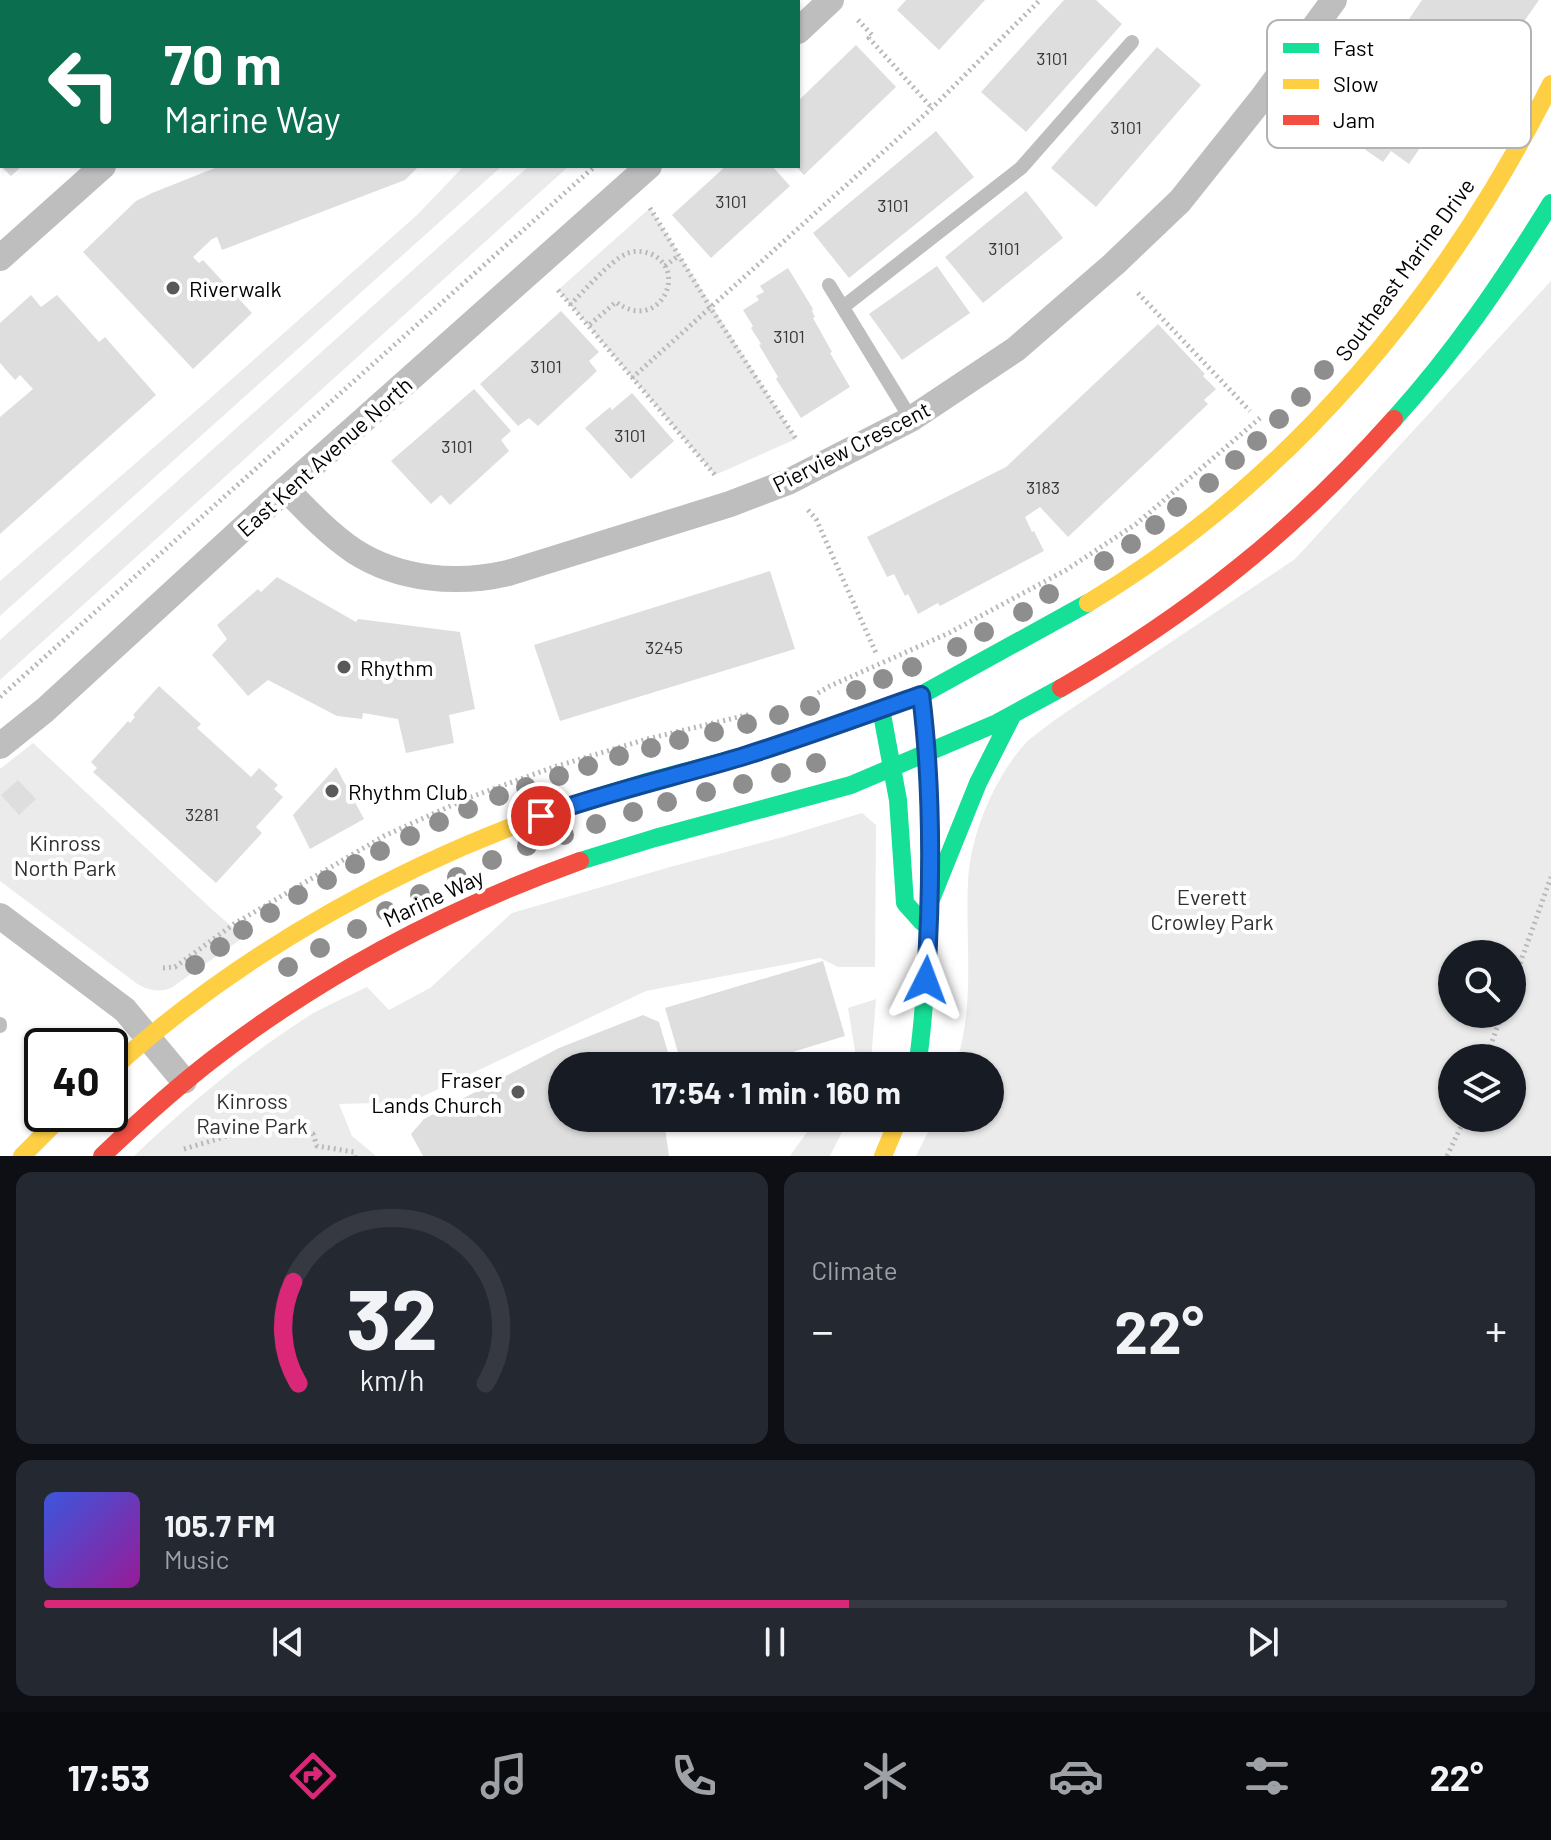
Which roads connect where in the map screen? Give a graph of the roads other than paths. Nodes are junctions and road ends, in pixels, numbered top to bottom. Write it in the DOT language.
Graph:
graph roads {
  1 [pos="831,0"];
  2 [pos="1334,0"];
  3 [pos="1319,20"];
  4 [pos="800,29"];
  5 [pos="1132,42"];
  6 [pos="1551,84"];
  7 [pos="1267,92"];
  8 [pos="1531,124"];
  9 [pos="1517,148"];
  10 [pos="101,168"];
  11 [pos="647,168"];
  12 [pos="1551,203"];
  13 [pos="0,258"];
  14 [pos="829,285"];
  15 [pos="843,307"];
  16 [pos="911,419"];
  17 [pos="286,489"];
  18 [pos="921,695"];
  19 [pos="881,709"];
  20 [pos="1012,716"];
  21 [pos="0,746"];
  22 [pos="928,753"];
  23 [pos="893,767"];
  24 [pos="930,902"];
  25 [pos="0,916"];
  26 [pos="929,930"];
  27 [pos="147,1037"];
  28 [pos="919,1052"];
  29 [pos="128,1054"];
  30 [pos="184,1081"];
  31 [pos="46,1132"];
  32 [pos="893,1132"];
  33 [pos="22,1156"];
  34 [pos="102,1156"];
  35 [pos="883,1156"];
  1 -- 4 [label="street"];
  2 -- 3 [label="street, Pierview Crescent"];
  5 -- 15 [label="lane"];
  6 -- 8 [label="main road, Southeast Marine Drive"];
  7 -- 16 [label="street, Pierview Crescent"];
  9 -- 18 [label="main road, Southeast Marine Drive"];
  10 -- 13 [label="street"];
  11 -- 17 [label="street, East Kent Avenue North"];
  12 -- 20 [label="main road"];
  14 -- 15 [label="lane"];
  15 -- 16 [label="lane"];
  16 -- 17 [label="street, Pierview Crescent"];
  17 -- 21 [label="street, East Kent Avenue North"];
  18 -- 19 [label="main road, Marine Way"];
  18 -- 22 [label="main road"];
  19 -- 23 [label="main road"];
  19 -- 27 [label="main road, Marine Way"];
  20 -- 22 [label="main road"];
  20 -- 24 [label="main road"];
  22 -- 23 [label="main road, Marine Way"];
  22 -- 24 [label="main road"];
  23 -- 26 [label="main road"];
  23 -- 30 [label="main road, Marine Way"];
  24 -- 26 [label="main road"];
  25 -- 27 [label="street"];
  26 -- 28 [label="main road"];
  27 -- 29 [label="main road, Marine Way"];
  27 -- 30 [label="street"];
  30 -- 34 [label="main road, Marine Way"];
  31 -- 33 [label="main road"];
  32 -- 35 [label="main road"];
}
